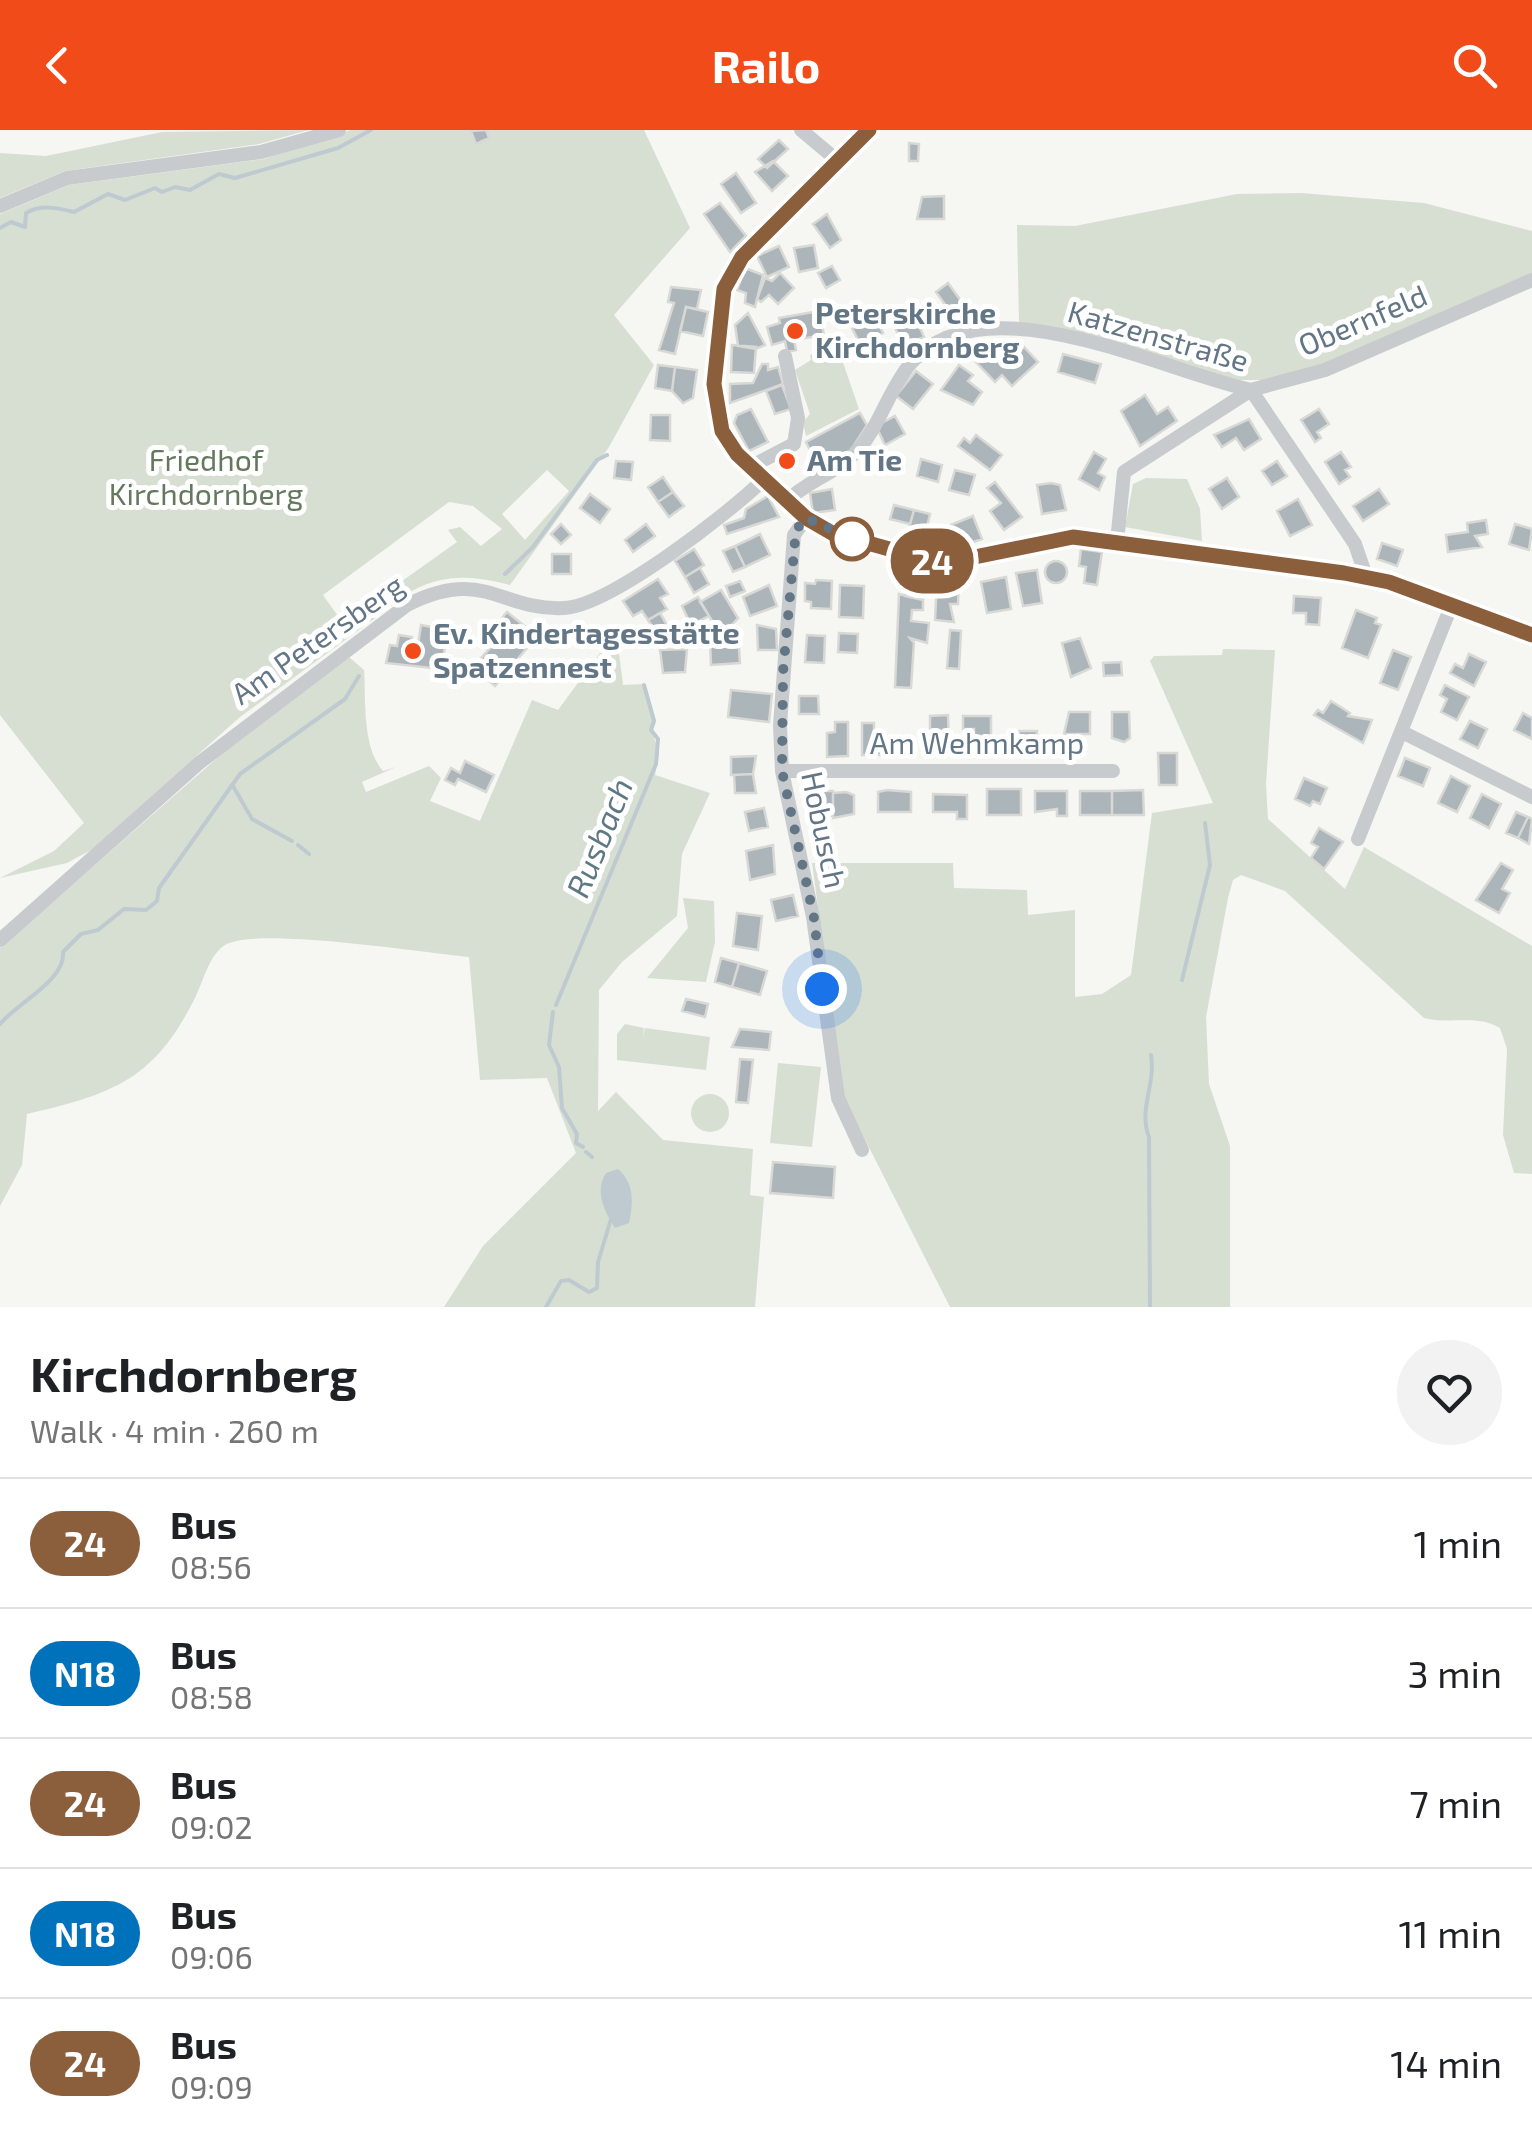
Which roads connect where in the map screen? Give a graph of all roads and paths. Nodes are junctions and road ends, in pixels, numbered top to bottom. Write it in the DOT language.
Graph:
graph roads {
  1 [pos="339,130"];
  2 [pos="801,130"];
  3 [pos="869,130"];
  4 [pos="838,161"];
  5 [pos="0,206"];
  6 [pos="1532,280"];
  7 [pos="785,356"];
  8 [pos="1251,390"];
  9 [pos="756,473"];
  10 [pos="787,501"];
  11 [pos="806,518"];
  12 [pos="1117,542"];
  13 [pos="1366,576"];
  14 [pos="1452,604"];
  15 [pos="1532,635"];
  16 [pos="1402,732"];
  17 [pos="782,771"];
  18 [pos="1113,772"];
  19 [pos="1532,797"];
  20 [pos="1358,839"];
  21 [pos="0,940"];
  22 [pos="862,1150"];
  1 -- 5 [label="street"];
  2 -- 4 [label="street"];
  3 -- 4 [label="street"];
  4 -- 9 [label="street"];
  6 -- 8 [label="street, Obernfeld"];
  7 -- 9 [label="street"];
  8 -- 10 [label="street, Katzenstraße"];
  8 -- 12 [label="street, Obernfeld"];
  8 -- 13 [label="street, Katzenstraße"];
  9 -- 10 [label="street"];
  9 -- 21 [label="street, Am Petersberg"];
  10 -- 11 [label="street"];
  11 -- 12 [label="street"];
  11 -- 17 [label="street, Hobusch"];
  12 -- 13 [label="street"];
  13 -- 14 [label="street"];
  14 -- 15 [label="street"];
  14 -- 16 [label="street"];
  16 -- 19 [label="street"];
  16 -- 20 [label="street"];
  17 -- 18 [label="street, Am Wehmkamp"];
  17 -- 22 [label="street, Hobusch"];
}
